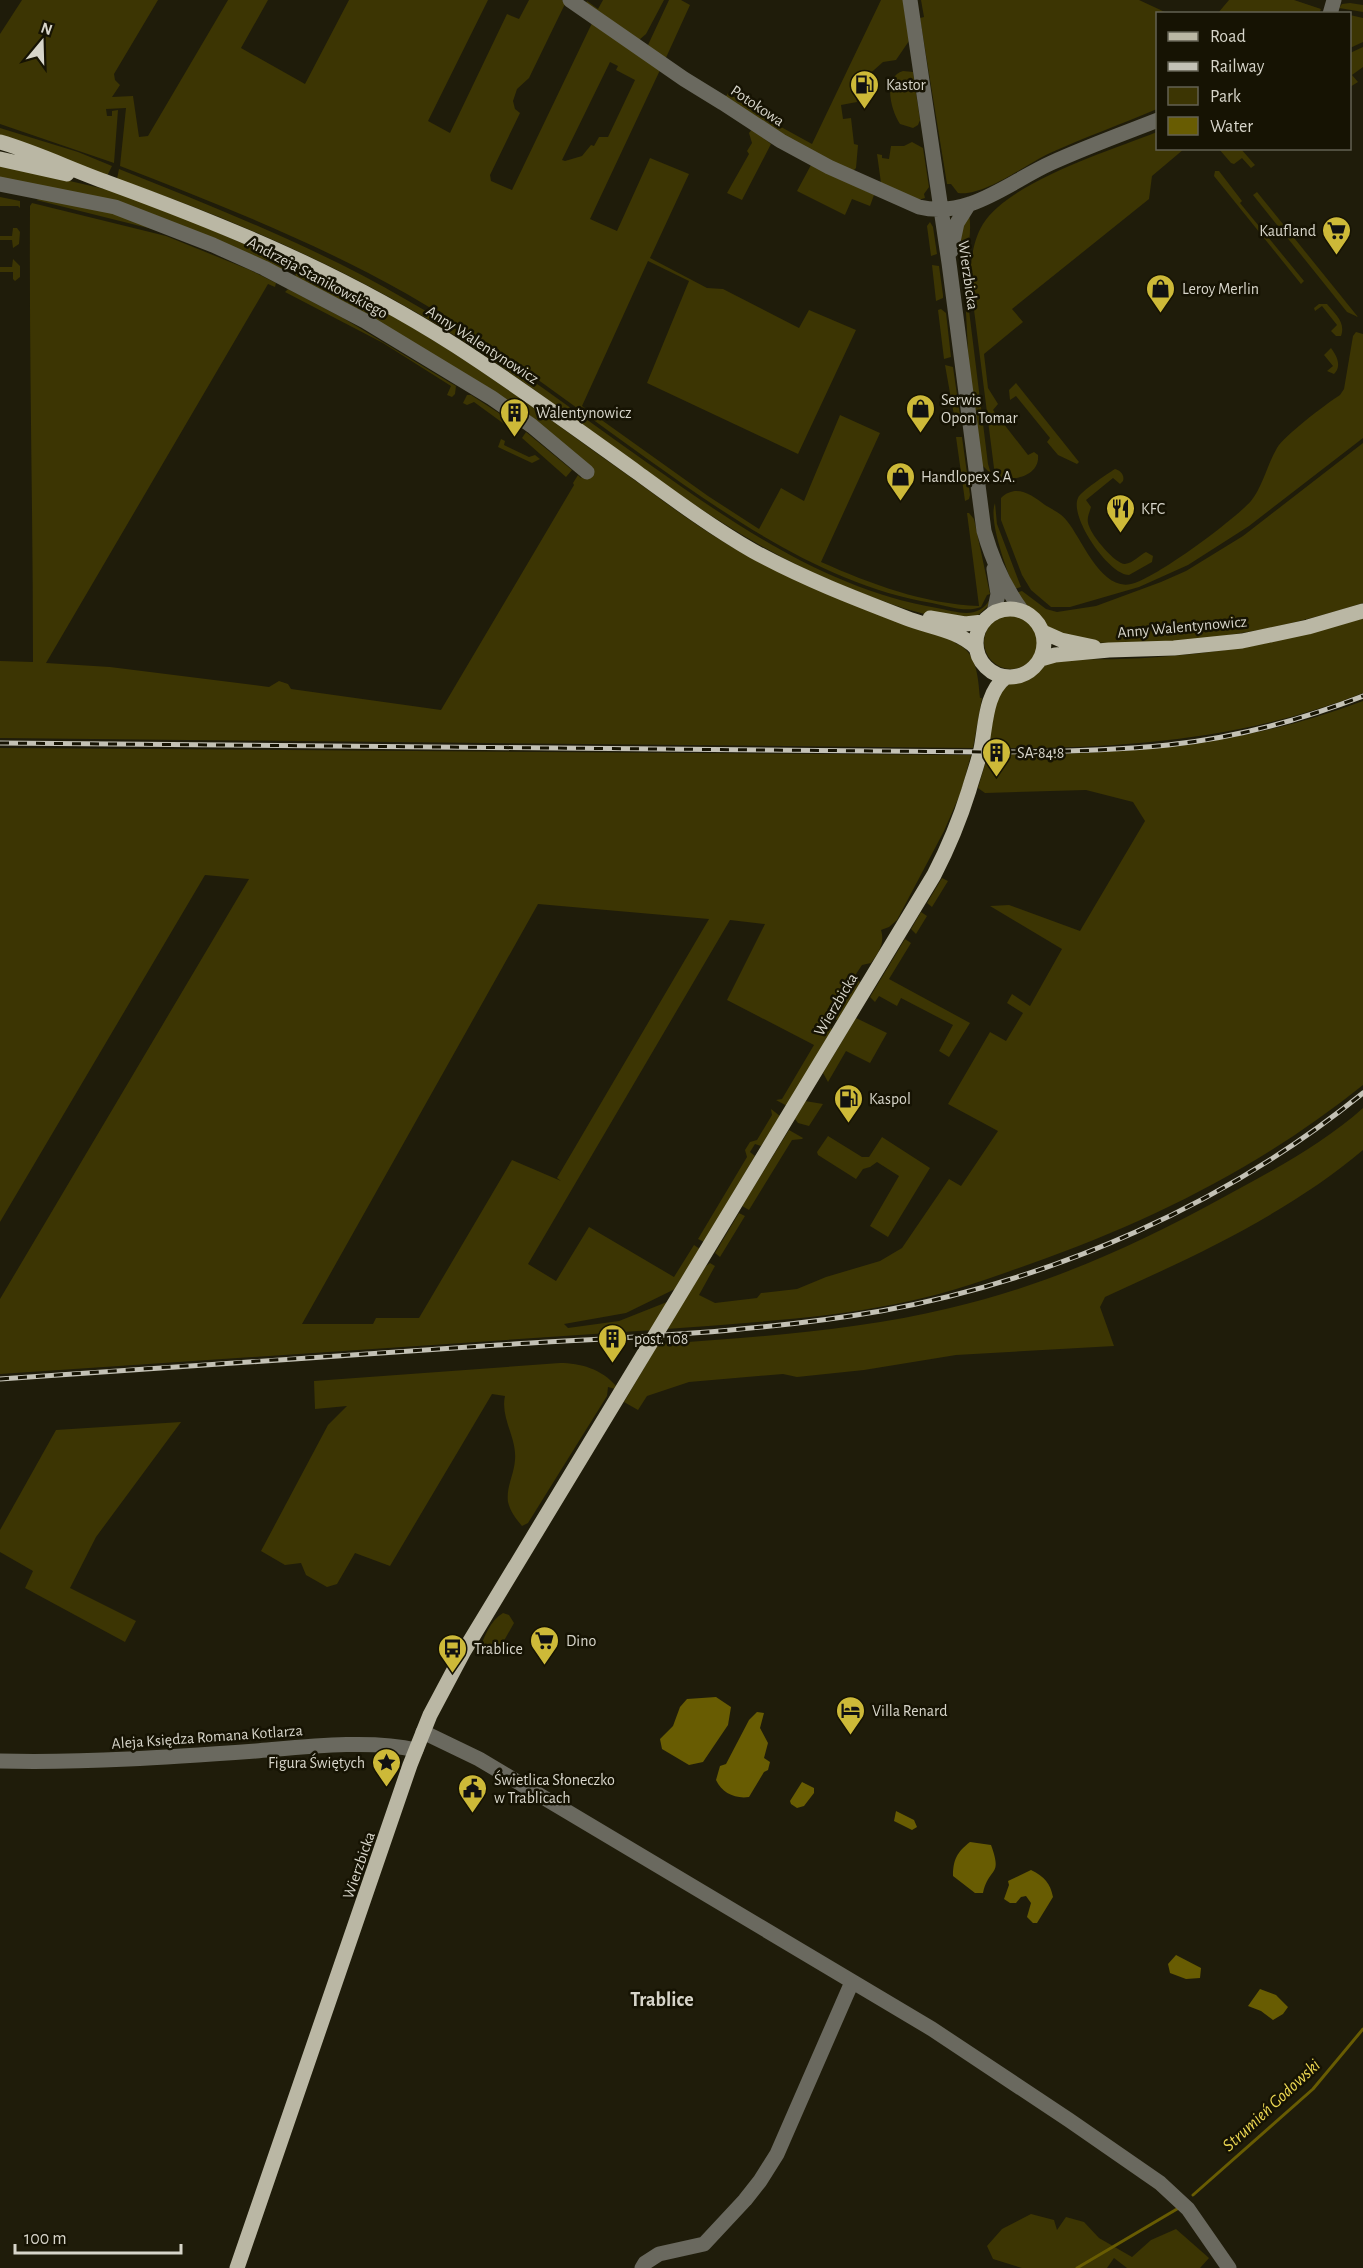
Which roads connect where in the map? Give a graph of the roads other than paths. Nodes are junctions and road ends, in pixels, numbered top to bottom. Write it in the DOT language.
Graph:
graph roads {
  1 [pos="570,0"];
  2 [pos="910,0"];
  3 [pos="1156,121"];
  4 [pos="0,142"];
  5 [pos="0,159"];
  6 [pos="0,184"];
  7 [pos="111,184"];
  8 [pos="969,204"];
  9 [pos="941,209"];
  10 [pos="950,263"];
  11 [pos="587,472"];
  12 [pos="992,555"];
  13 [pos="877,606"];
  14 [pos="1022,611"];
  15 [pos="1363,611"];
  16 [pos="988,617"];
  17 [pos="1043,632"];
  18 [pos="976,648"];
  19 [pos="1109,650"];
  20 [pos="1041,659"];
  21 [pos="985,666"];
  22 [pos="1006,677"];
  23 [pos="987,714"];
  24 [pos="423,1732"];
  25 [pos="416,1750"];
  26 [pos="0,1761"];
  27 [pos="852,1982"];
  28 [pos="237,2268"];
  29 [pos="642,2268"];
  30 [pos="1229,2268"];
  1 -- 9 [label="street, Potokowa"];
  2 -- 9 [label="street, Wierzbicka"];
  3 -- 8 [label="street"];
  4 -- 7 [label="main road, Anny Walentynowicz"];
  5 -- 7 [label="main road, Anny Walentynowicz"];
  6 -- 11 [label="street, Andrzeja Stanikowskiego"];
  7 -- 13 [label="main road, Anny Walentynowicz"];
  8 -- 9 [label="street"];
  8 -- 10 [label="street"];
  9 -- 10 [label="street, Wierzbicka"];
  10 -- 12 [label="street, Wierzbicka"];
  12 -- 14 [label="street, Wierzbicka"];
  12 -- 16 [label="street, Wierzbicka"];
  13 -- 16 [label="main road, Anny Walentynowicz"];
  13 -- 18 [label="main road, Anny Walentynowicz"];
  14 -- 16 [label="main road"];
  14 -- 17 [label="main road"];
  15 -- 19 [label="main road, Anny Walentynowicz"];
  16 -- 18 [label="main road"];
  17 -- 19 [label="main road, Anny Walentynowicz"];
  17 -- 20 [label="main road"];
  18 -- 21 [label="main road"];
  19 -- 20 [label="main road, Anny Walentynowicz"];
  20 -- 22 [label="main road"];
  21 -- 22 [label="main road"];
  21 -- 23 [label="main road, Wierzbicka"];
  22 -- 23 [label="main road, Wierzbicka"];
  23 -- 24 [label="main road, Wierzbicka"];
  24 -- 25 [label="main road, Wierzbicka"];
  24 -- 27 [label="street"];
  25 -- 26 [label="street, Aleja Księdza Romana Kotlarza"];
  25 -- 28 [label="main road, Wierzbicka"];
  27 -- 29 [label="street"];
  27 -- 30 [label="street"];
}
